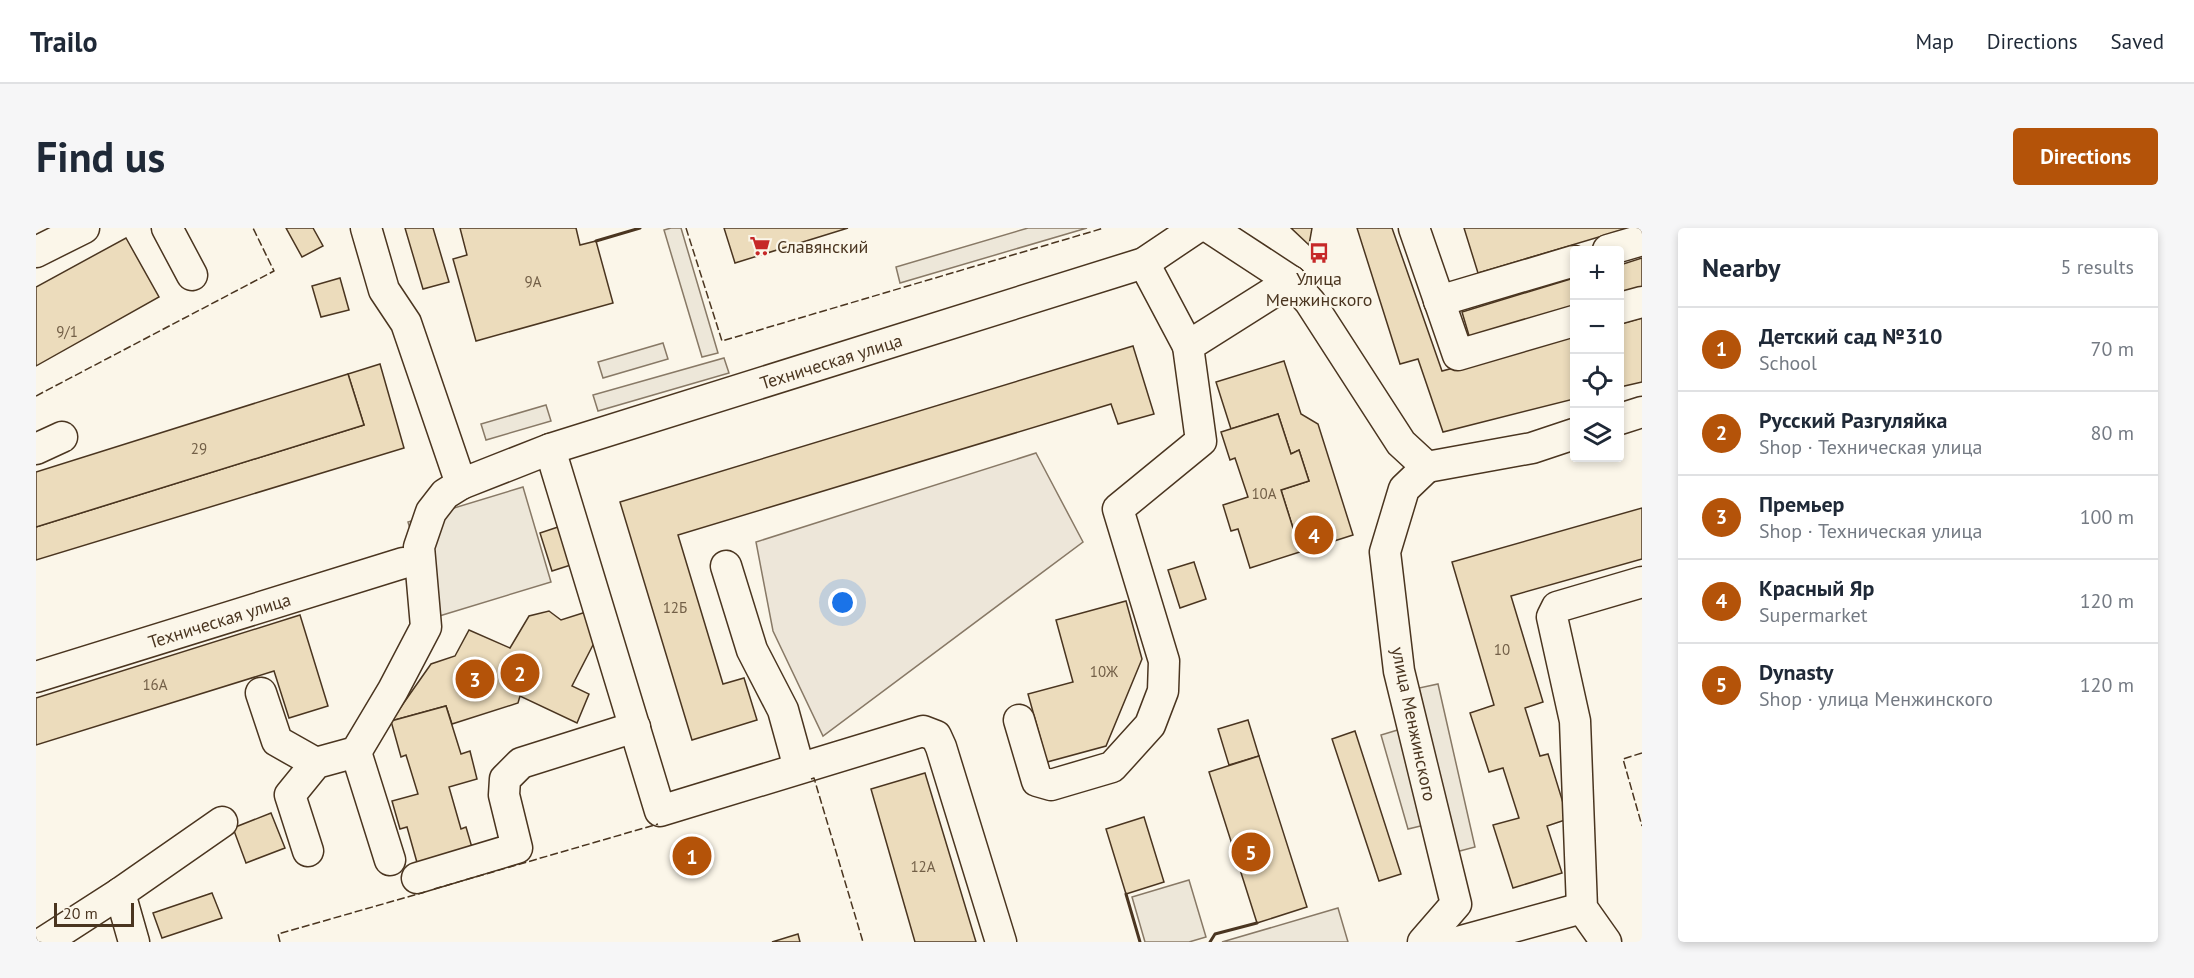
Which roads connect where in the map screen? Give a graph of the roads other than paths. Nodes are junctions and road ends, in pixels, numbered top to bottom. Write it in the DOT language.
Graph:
graph roads {
  1 [pos="84,228"];
  2 [pos="167,228"];
  3 [pos="366,228"];
  4 [pos="1196,228"];
  5 [pos="1210,228"];
  6 [pos="1414,228"];
  7 [pos="1642,240"];
  8 [pos="1622,246"];
  9 [pos="36,252"];
  10 [pos="1570,262"];
  11 [pos="1144,263"];
  12 [pos="192,275"];
  13 [pos="1291,281"];
  14 [pos="1439,301"];
  15 [pos="1642,302"];
  16 [pos="1624,307"];
  17 [pos="1570,322"];
  18 [pos="1188,346"];
  19 [pos="1642,412"];
  20 [pos="1624,418"];
  21 [pos="1570,436"];
  22 [pos="550,449"];
  23 [pos="1427,467"];
  24 [pos="461,484"];
  25 [pos="403,563"];
  26 [pos="726,566"];
  27 [pos="1642,582"];
  28 [pos="36,677"];
  29 [pos="261,693"];
  30 [pos="1019,720"];
  31 [pos="635,727"];
  32 [pos="356,752"];
  33 [pos="316,763"];
  34 [pos="799,768"];
  35 [pos="222,822"];
  36 [pos="308,851"];
  37 [pos="390,860"];
  38 [pos="417,878"];
  39 [pos="120,894"];
  40 [pos="1582,908"];
  41 [pos="44,942"];
  42 [pos="134,942"];
  43 [pos="1001,942"];
  44 [pos="1423,942"];
  45 [pos="1458,942"];
  46 [pos="1606,942"];
  1 -- 9 [label="street"];
  2 -- 12 [label="street"];
  3 -- 24 [label="street"];
  4 -- 11 [label="street, Техническая улица"];
  5 -- 13 [label="street"];
  6 -- 14 [label="street"];
  7 -- 8 [label="street"];
  10 -- 14 [label="street"];
  11 -- 18 [label="street"];
  11 -- 22 [label="street, Техническая улица"];
  13 -- 18 [label="street"];
  13 -- 23 [label="street"];
  14 -- 17 [label="street"];
  15 -- 16 [label="street"];
  18 -- 30 [label="street"];
  19 -- 20 [label="street"];
  21 -- 23 [label="street"];
  22 -- 24 [label="street, Техническая улица"];
  22 -- 31 [label="street"];
  23 -- 44 [label="street, улица Менжинского"];
  24 -- 32 [label="street, Техническая улица"];
  25 -- 28 [label="street, Техническая улица"];
  26 -- 34 [label="street"];
  27 -- 40 [label="street"];
  29 -- 33 [label="street"];
  31 -- 34 [label="street"];
  31 -- 38 [label="street"];
  32 -- 33 [label="street"];
  32 -- 37 [label="street"];
  33 -- 36 [label="street"];
  34 -- 43 [label="street"];
  35 -- 39 [label="street"];
  39 -- 41 [label="street"];
  39 -- 42 [label="street"];
  40 -- 45 [label="street"];
  40 -- 46 [label="street"];
}
